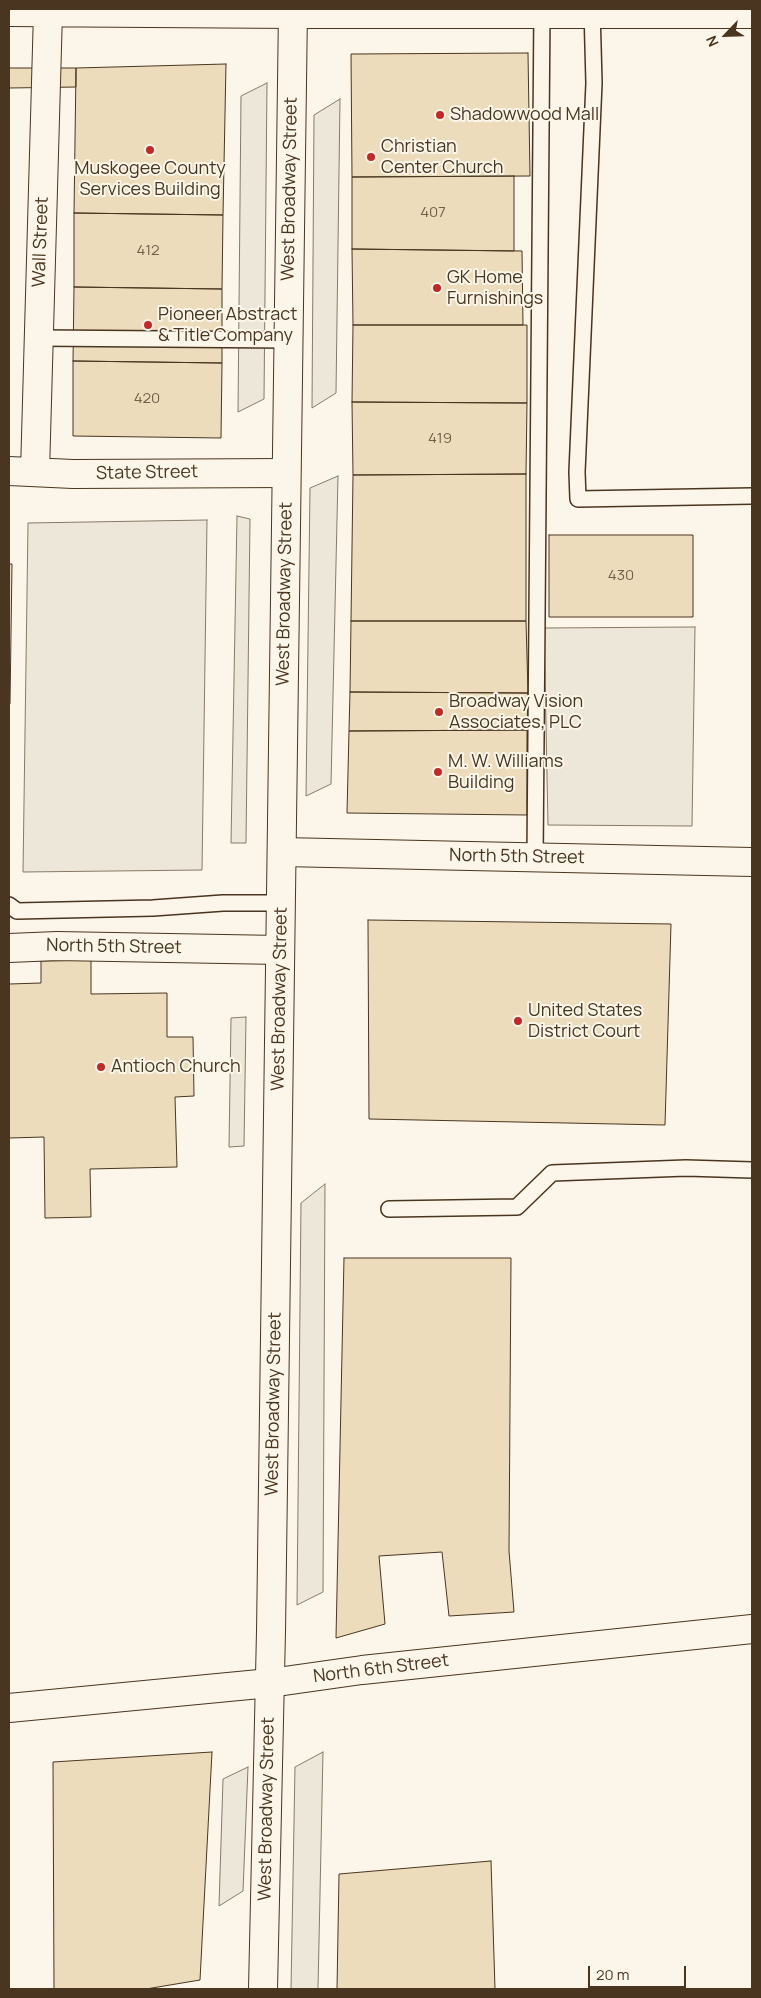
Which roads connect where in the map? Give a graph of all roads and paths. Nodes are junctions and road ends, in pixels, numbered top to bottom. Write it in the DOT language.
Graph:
graph roads {
  1 [pos="13,11"];
  2 [pos="294,11"];
  3 [pos="542,11"];
  4 [pos="592,11"];
  5 [pos="652,11"];
  6 [pos="48,12"];
  7 [pos="752,14"];
  8 [pos="39,338"];
  9 [pos="288,340"];
  10 [pos="22,472"];
  11 [pos="286,473"];
  12 [pos="752,496"];
  13 [pos="282,852"];
  14 [pos="535,857"];
  15 [pos="752,862"];
  16 [pos="281,903"];
  17 [pos="9,905"];
  18 [pos="9,948"];
  19 [pos="280,950"];
  20 [pos="752,1170"];
  21 [pos="389,1209"];
  22 [pos="752,1629"];
  23 [pos="270,1683"];
  24 [pos="9,1708"];
  25 [pos="263,1989"];
  1 -- 6 [label="street"];
  2 -- 3 [label="street"];
  2 -- 6 [label="street"];
  2 -- 9 [label="street, West Broadway Street"];
  3 -- 4 [label="street"];
  3 -- 14 [label="lane"];
  4 -- 5 [label="street"];
  4 -- 12 [label="lane"];
  5 -- 7 [label="street"];
  6 -- 8 [label="street, Wall Street"];
  8 -- 9 [label="lane"];
  8 -- 10 [label="street, Wall Street"];
  9 -- 11 [label="street, West Broadway Street"];
  10 -- 11 [label="street, State Street"];
  11 -- 13 [label="street, West Broadway Street"];
  13 -- 14 [label="street, North 5th Street"];
  13 -- 16 [label="street, West Broadway Street"];
  14 -- 15 [label="street, North 5th Street"];
  16 -- 17 [label="lane"];
  16 -- 19 [label="street, West Broadway Street"];
  18 -- 19 [label="street, North 5th Street"];
  19 -- 23 [label="street, West Broadway Street"];
  20 -- 21 [label="lane"];
  22 -- 23 [label="street, North 6th Street"];
  23 -- 24 [label="street, North 6th Street"];
  23 -- 25 [label="street, West Broadway Street"];
}
